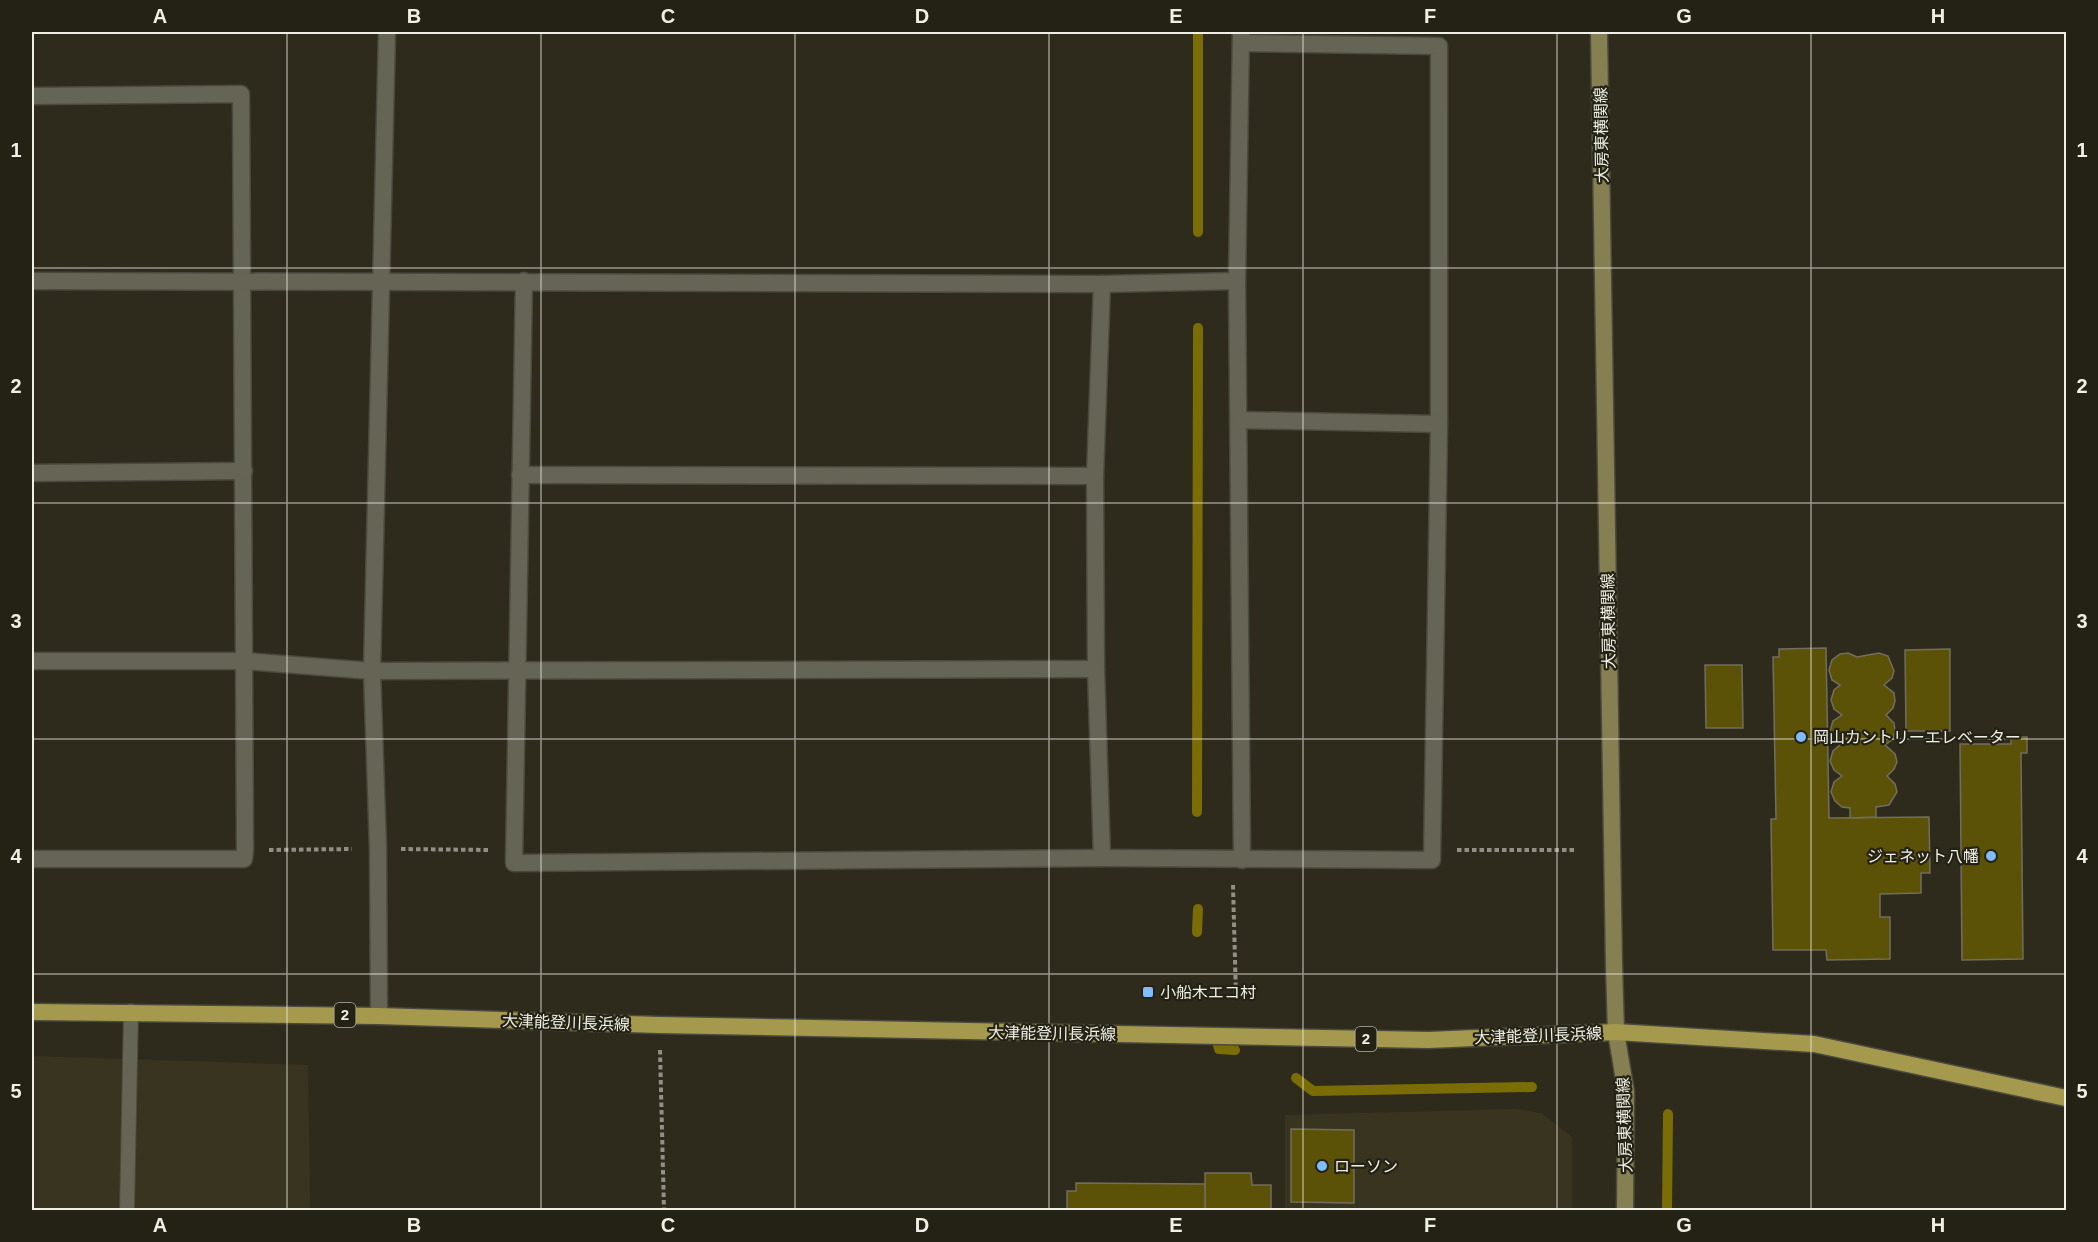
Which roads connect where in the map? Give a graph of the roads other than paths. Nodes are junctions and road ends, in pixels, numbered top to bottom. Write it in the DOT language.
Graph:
graph roads {
  1 [pos="387,32"];
  2 [pos="1599,32"];
  3 [pos="1241,37"];
  4 [pos="32,96"];
  5 [pos="524,280"];
  6 [pos="32,281"];
  7 [pos="1237,281"];
  8 [pos="244,282"];
  9 [pos="382,283"];
  10 [pos="1102,285"];
  11 [pos="1240,420"];
  12 [pos="1439,424"];
  13 [pos="244,471"];
  14 [pos="32,473"];
  15 [pos="520,475"];
  16 [pos="1095,476"];
  17 [pos="32,661"];
  18 [pos="244,661"];
  19 [pos="1096,669"];
  20 [pos="372,671"];
  21 [pos="516,671"];
  22 [pos="1102,858"];
  23 [pos="32,860"];
  24 [pos="1237,860"];
  25 [pos="131,1011"];
  26 [pos="32,1012"];
  27 [pos="379,1016"];
  28 [pos="1616,1032"];
  29 [pos="2067,1098"];
  30 [pos="128,1210"];
  31 [pos="1625,1210"];
  1 -- 9 [label="street"];
  2 -- 28 [label="main road, 大房東横関線"];
  3 -- 7 [label="street"];
  3 -- 12 [label="street"];
  4 -- 8 [label="street"];
  5 -- 9 [label="street"];
  5 -- 10 [label="street"];
  5 -- 15 [label="street"];
  6 -- 8 [label="street"];
  7 -- 10 [label="street"];
  7 -- 11 [label="street"];
  8 -- 9 [label="street"];
  8 -- 13 [label="street"];
  9 -- 20 [label="street"];
  10 -- 16 [label="street"];
  11 -- 12 [label="street"];
  11 -- 24 [label="street"];
  12 -- 24 [label="street"];
  13 -- 14 [label="street"];
  13 -- 18 [label="street"];
  15 -- 16 [label="street"];
  15 -- 21 [label="street"];
  16 -- 19 [label="street"];
  17 -- 18 [label="street"];
  18 -- 20 [label="street"];
  18 -- 23 [label="street"];
  19 -- 21 [label="street"];
  19 -- 22 [label="street"];
  20 -- 21 [label="street"];
  20 -- 27 [label="street"];
  21 -- 22 [label="street"];
  22 -- 24 [label="street"];
  25 -- 26 [label="main road, 大津能登川長浜線 / 2"];
  25 -- 27 [label="main road, 大津能登川長浜線 / 2"];
  25 -- 30 [label="lane"];
  27 -- 28 [label="main road, 大津能登川長浜線 / 2"];
  28 -- 29 [label="main road, 大津能登川長浜線 / 2"];
  28 -- 31 [label="main road, 大房東横関線"];
}
